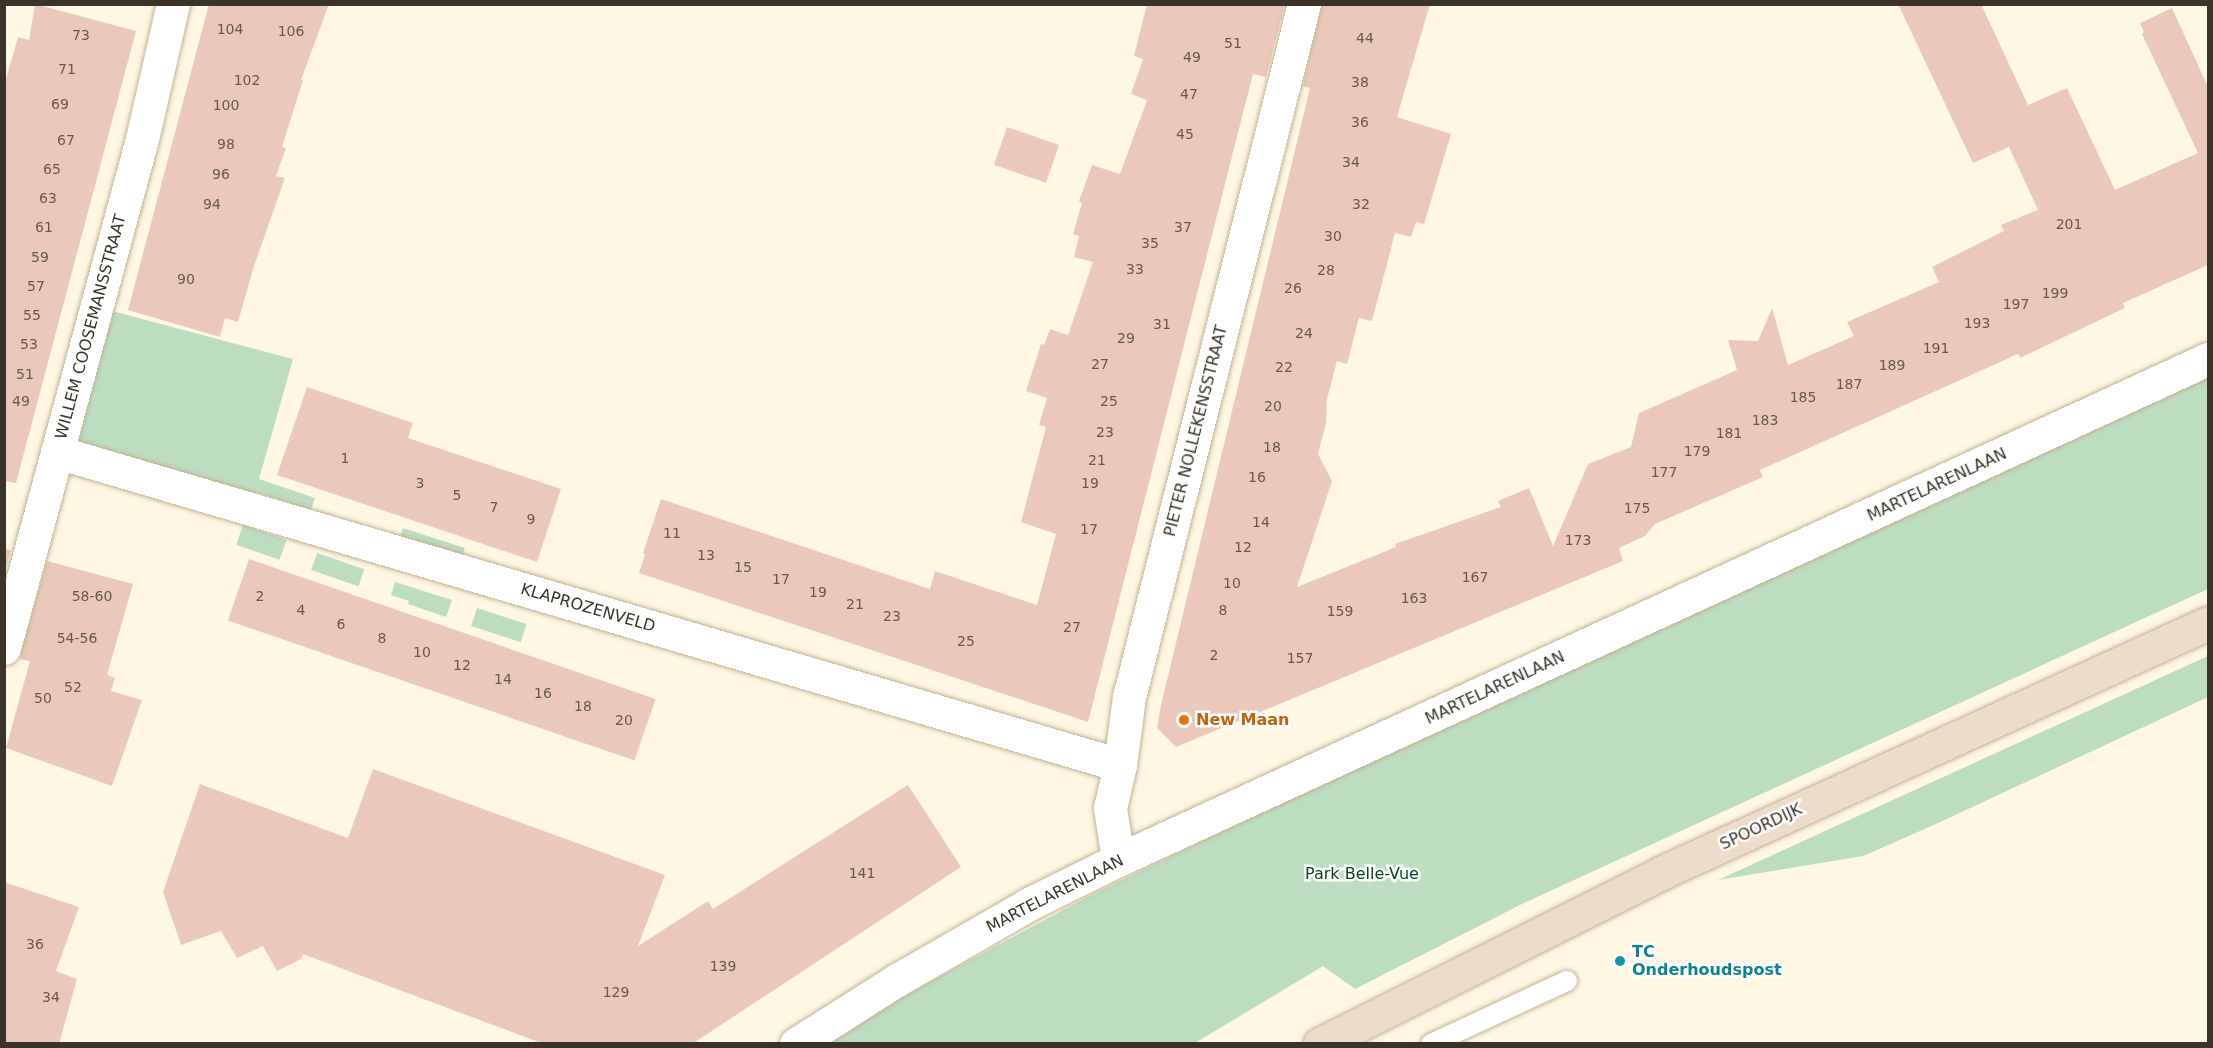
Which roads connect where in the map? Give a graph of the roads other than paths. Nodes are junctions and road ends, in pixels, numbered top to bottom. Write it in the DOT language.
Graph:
graph roads {
  1 [pos="173,4"];
  2 [pos="1304,4"];
  3 [pos="2208,359"];
  4 [pos="57,452"];
  5 [pos="2208,623"];
  6 [pos="4,648"];
  7 [pos="1120,765"];
  8 [pos="1118,860"];
  9 [pos="1567,981"];
  10 [pos="796,1044"];
  11 [pos="1320,1044"];
  12 [pos="1431,1044"];
  1 -- 4 [label="street, WILLEM COOSEMANSSTRAAT"];
  2 -- 7 [label="street, PIETER NOLLEKENSSTRAAT"];
  3 -- 8 [label="street, MARTELARENLAAN"];
  4 -- 6 [label="street, WILLEM COOSEMANSSTRAAT"];
  4 -- 7 [label="street, KLAPROZENVELD"];
  5 -- 11 [label="street, SPOORDIJK"];
  7 -- 8 [label="street, PIETER NOLLEKENSSTRAAT"];
  8 -- 10 [label="street, MARTELARENLAAN"];
  9 -- 12 [label="lane"];
}
